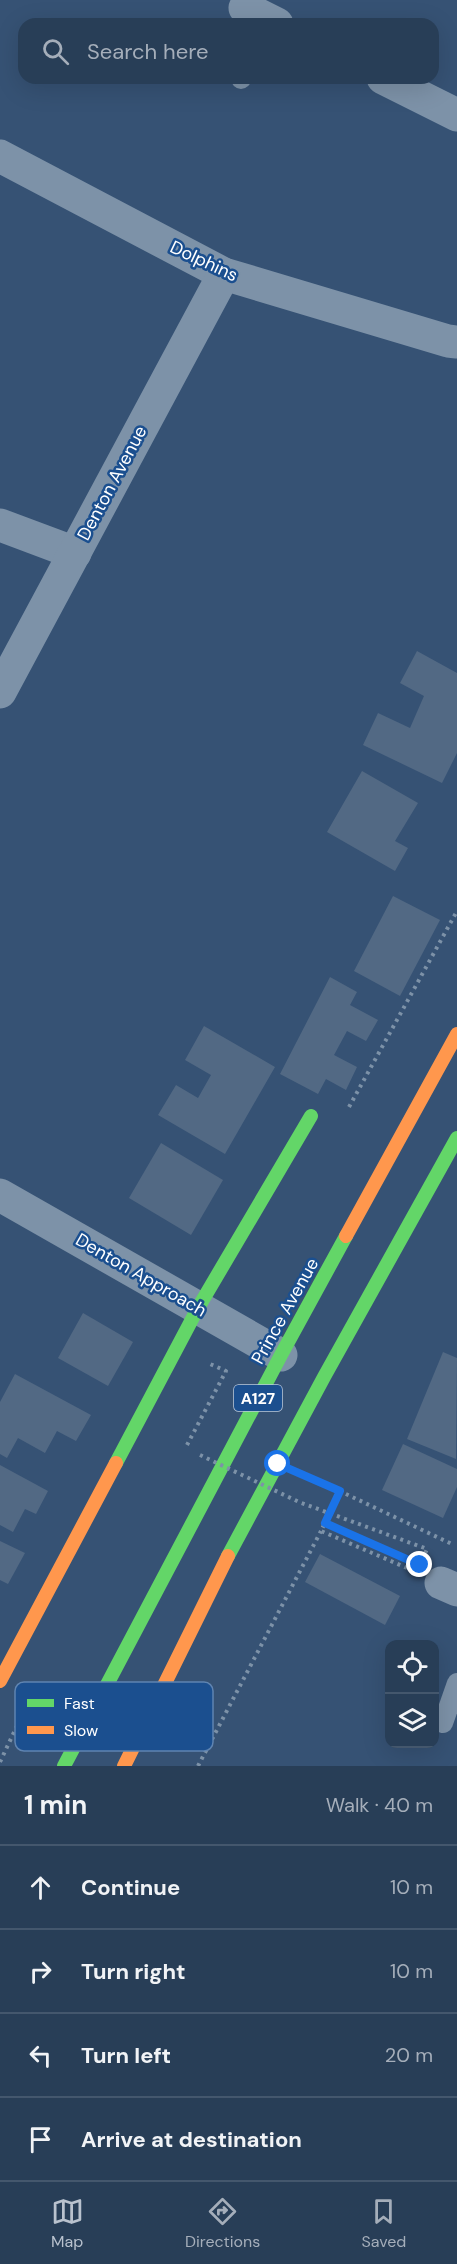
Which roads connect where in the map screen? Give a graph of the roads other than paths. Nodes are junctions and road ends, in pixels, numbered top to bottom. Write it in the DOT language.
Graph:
graph roads {
  1 [pos="395,84"];
  2 [pos="457,115"];
  3 [pos="0,156"];
  4 [pos="224,274"];
  5 [pos="457,342"];
  6 [pos="0,525"];
  7 [pos="75,553"];
  8 [pos="0,692"];
  9 [pos="457,1034"];
  10 [pos="311,1116"];
  11 [pos="457,1138"];
  12 [pos="0,1195"];
  13 [pos="198,1308"];
  14 [pos="281,1355"];
  15 [pos="0,1680"];
  16 [pos="108,1682"];
  17 [pos="165,1682"];
  18 [pos="457,1683"];
  19 [pos="443,1723"];
  20 [pos="72,1751"];
  21 [pos="131,1751"];
  22 [pos="64,1766"];
  23 [pos="124,1766"];
  1 -- 2 [label="street"];
  3 -- 4 [label="street, Dolphins"];
  4 -- 5 [label="street, Dolphins"];
  4 -- 7 [label="street, Denton Avenue"];
  6 -- 7 [label="street"];
  7 -- 8 [label="street, Denton Avenue"];
  9 -- 14 [label="main road, Prince Avenue / A127"];
  10 -- 13 [label="main road"];
  11 -- 17 [label="main road, A127"];
  12 -- 13 [label="street, Denton Approach"];
  13 -- 14 [label="street, Denton Approach"];
  13 -- 15 [label="main road"];
  14 -- 16 [label="main road, Prince Avenue / A127"];
  18 -- 19 [label="lane"];
  20 -- 22 [label="main road, Prince Avenue / A127"];
  21 -- 23 [label="main road, A127"];
}
